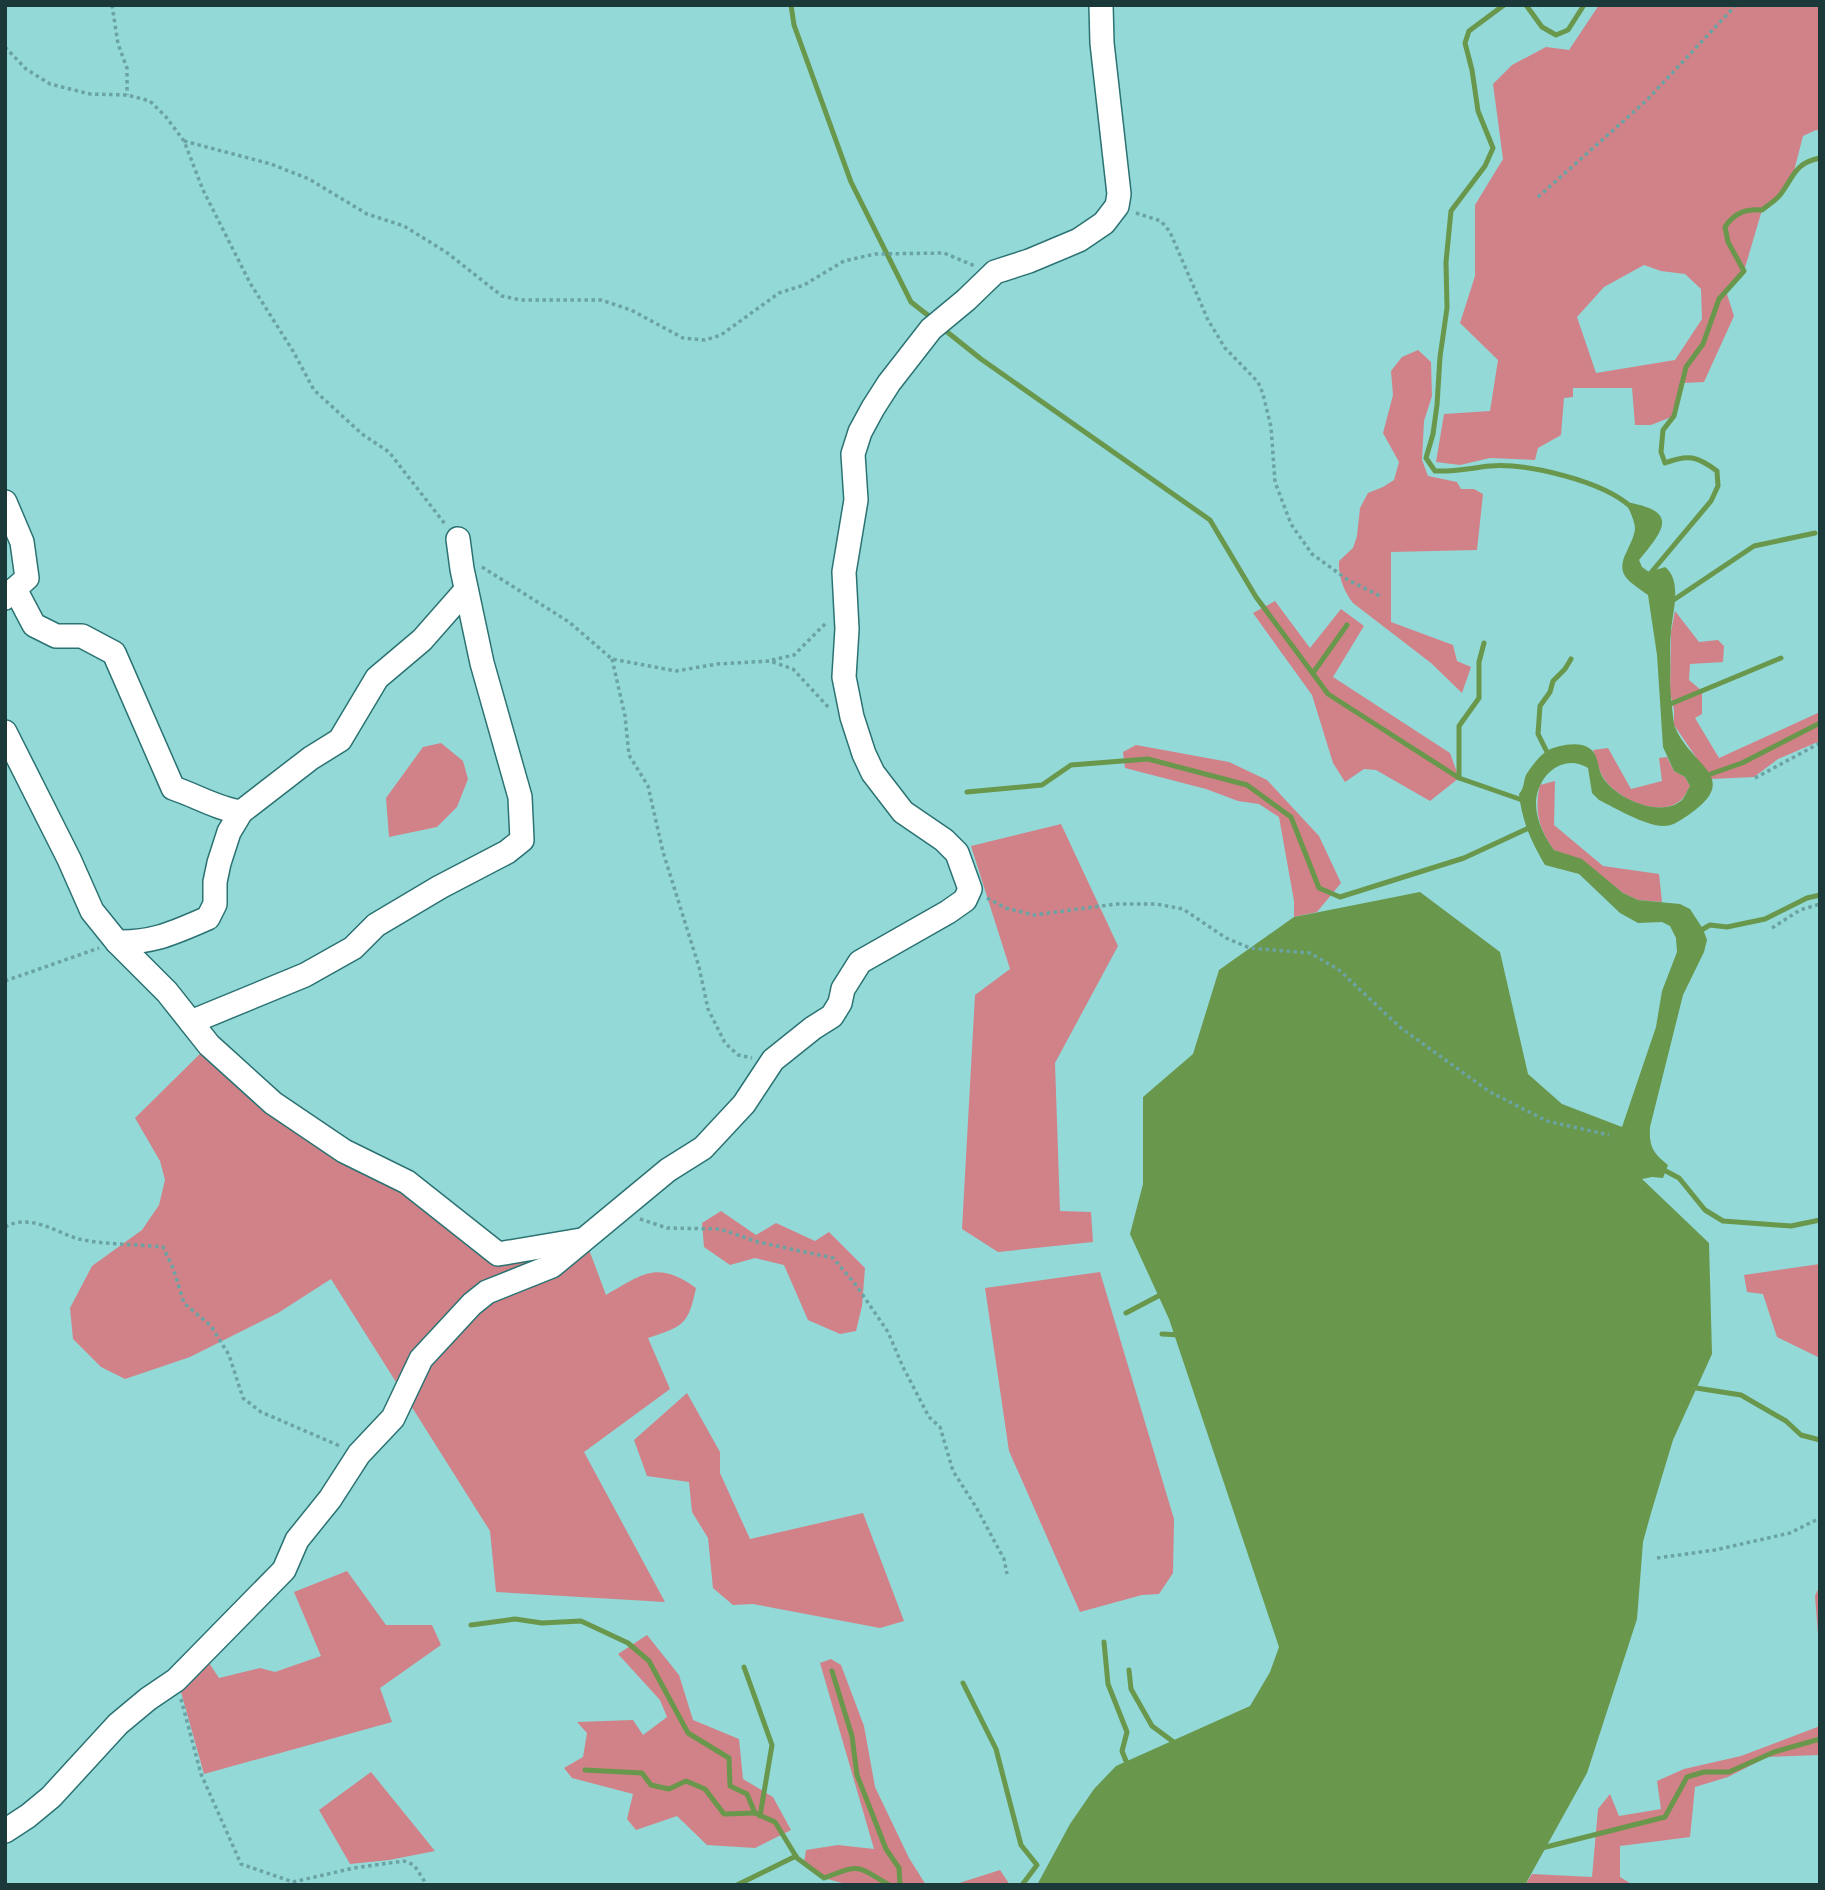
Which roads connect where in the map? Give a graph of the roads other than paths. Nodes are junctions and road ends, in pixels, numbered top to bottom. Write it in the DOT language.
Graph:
graph roads {
  1 [pos="1101,5"];
  2 [pos="5,502"];
  3 [pos="458,539"];
  4 [pos="466,590"];
  5 [pos="10,593"];
  6 [pos="5,732"];
  7 [pos="241,812"];
  8 [pos="117,942"];
  9 [pos="191,1022"];
  10 [pos="585,1239"];
  11 [pos="5,1831"];
  1 -- 10 [label="street"];
  2 -- 5 [label="street"];
  3 -- 4 [label="street"];
  4 -- 7 [label="street"];
  4 -- 9 [label="street"];
  5 -- 7 [label="street"];
  6 -- 8 [label="street"];
  7 -- 8 [label="street"];
  8 -- 9 [label="street"];
  9 -- 10 [label="street"];
  10 -- 11 [label="street"];
}
